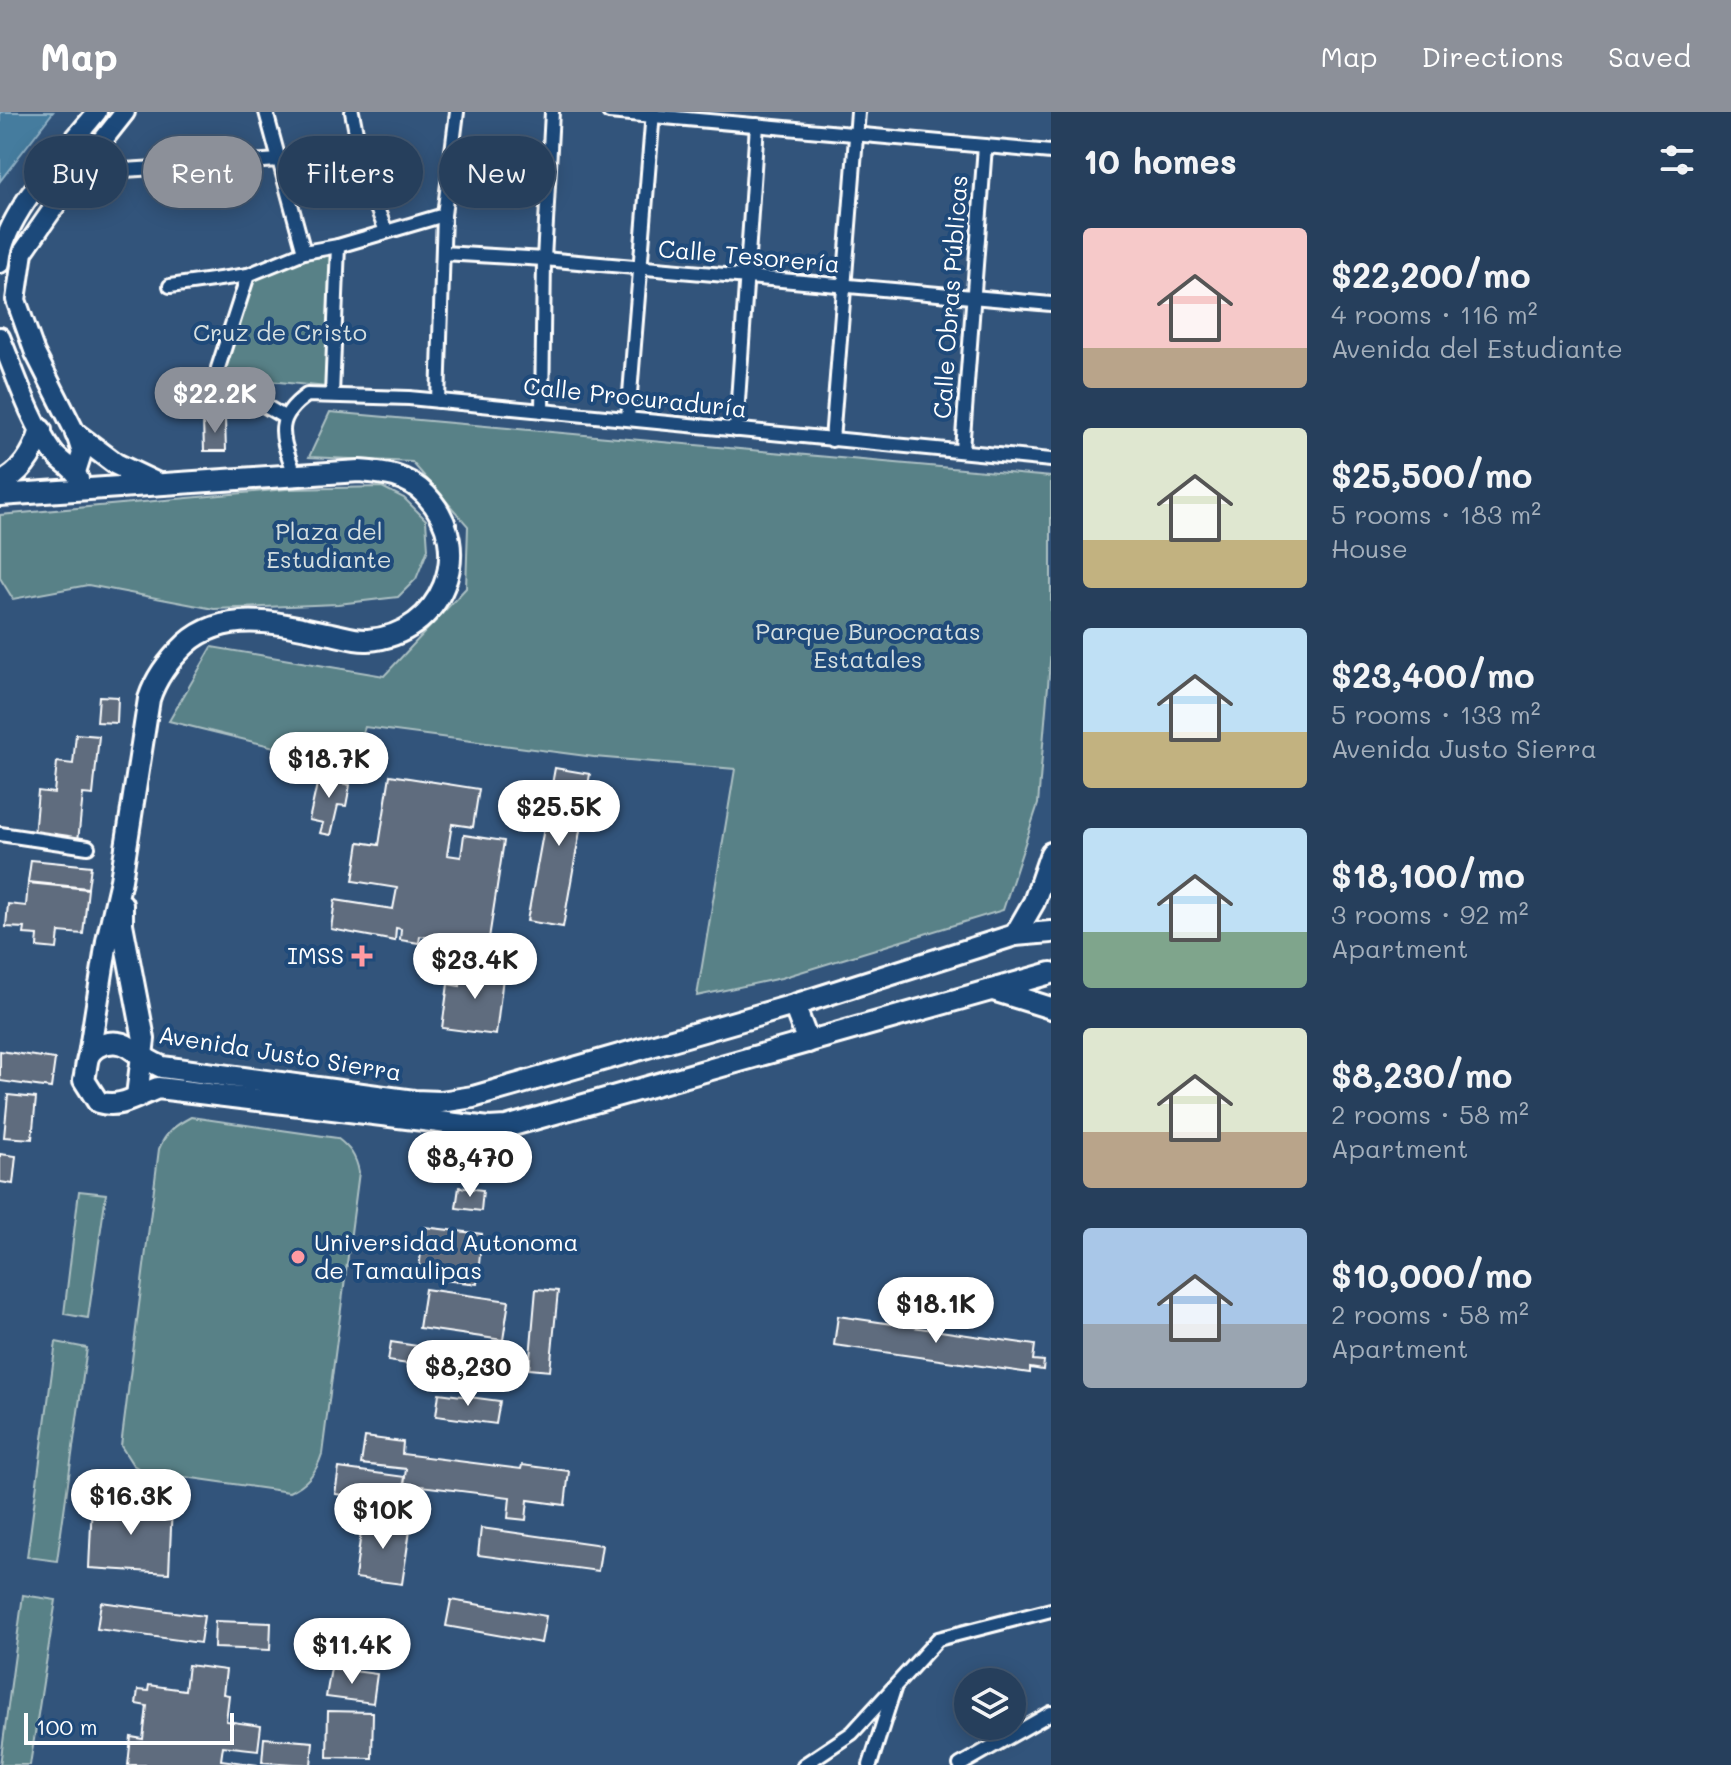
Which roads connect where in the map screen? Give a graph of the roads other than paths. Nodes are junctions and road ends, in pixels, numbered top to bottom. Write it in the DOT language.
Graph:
graph roads {
  1 [pos="97,112"];
  2 [pos="125,112"];
  3 [pos="266,112"];
  4 [pos="352,112"];
  5 [pos="457,112"];
  6 [pos="552,112"];
  7 [pos="609,112"];
  8 [pos="858,112"];
  9 [pos="653,114"];
  10 [pos="757,125"];
  11 [pos="856,135"];
  12 [pos="985,146"];
  13 [pos="1051,152"];
  14 [pos="278,156"];
  15 [pos="278,160"];
  16 [pos="127,170"];
  17 [pos="292,208"];
  18 [pos="444,215"];
  19 [pos="386,231"];
  20 [pos="338,246"];
  21 [pos="304,252"];
  22 [pos="443,253"];
  23 [pos="544,259"];
  24 [pos="0,263"];
  25 [pos="640,269"];
  26 [pos="248,275"];
  27 [pos="746,278"];
  28 [pos="170,286"];
  29 [pos="844,287"];
  30 [pos="974,296"];
  31 [pos="1051,304"];
  32 [pos="0,337"];
  33 [pos="332,395"];
  34 [pos="438,401"];
  35 [pos="542,411"];
  36 [pos="284,417"];
  37 [pos="628,418"];
  38 [pos="41,430"];
  39 [pos="736,430"];
  40 [pos="76,434"];
  41 [pos="832,440"];
  42 [pos="962,450"];
  43 [pos="1051,460"];
  44 [pos="295,475"];
  45 [pos="80,481"];
  46 [pos="0,483"];
  47 [pos="160,485"];
  48 [pos="0,495"];
  49 [pos="0,834"];
  50 [pos="88,847"];
  51 [pos="1051,853"];
  52 [pos="121,880"];
  53 [pos="1051,932"];
  54 [pos="1015,935"];
  55 [pos="1051,973"];
  56 [pos="993,990"];
  57 [pos="794,1005"];
  58 [pos="1051,1008"];
  59 [pos="808,1042"];
  60 [pos="89,1055"];
  61 [pos="142,1059"];
  62 [pos="137,1096"];
  63 [pos="1051,1610"];
  64 [pos="895,1686"];
  65 [pos="1049,1716"];
  66 [pos="804,1765"];
  67 [pos="870,1765"];
  68 [pos="960,1765"];
  1 -- 24 [label="main road"];
  2 -- 40 [label="main road"];
  3 -- 14 [label="street"];
  4 -- 19 [label="street"];
  5 -- 18 [label="street"];
  6 -- 23 [label="street"];
  7 -- 9 [label="street"];
  8 -- 11 [label="street"];
  9 -- 10 [label="street"];
  9 -- 25 [label="street"];
  10 -- 11 [label="street"];
  10 -- 27 [label="street"];
  11 -- 12 [label="street"];
  11 -- 29 [label="street"];
  12 -- 13 [label="street"];
  12 -- 30 [label="street, Calle Obras Públicas"];
  15 -- 16 [label="street"];
  17 -- 21 [label="street"];
  18 -- 19 [label="street"];
  18 -- 22 [label="street"];
  19 -- 20 [label="street"];
  20 -- 21 [label="street"];
  20 -- 33 [label="street"];
  21 -- 26 [label="street"];
  22 -- 23 [label="street, Calle Tesorería"];
  22 -- 34 [label="street"];
  23 -- 25 [label="street, Calle Tesorería"];
  23 -- 35 [label="street"];
  25 -- 27 [label="street, Calle Tesorería"];
  25 -- 37 [label="street"];
  26 -- 28 [label="street"];
  26 -- 36 [label="street"];
  27 -- 29 [label="street, Calle Tesorería"];
  27 -- 39 [label="street"];
  29 -- 30 [label="street, Calle Tesorería"];
  29 -- 41 [label="street"];
  30 -- 31 [label="street, Calle Tesorería"];
  30 -- 42 [label="street, Calle Obras Públicas"];
  32 -- 38 [label="main road"];
  33 -- 34 [label="street, Calle Procuraduría"];
  33 -- 36 [label="street, Calle Procuraduría"];
  34 -- 35 [label="street, Calle Procuraduría"];
  35 -- 37 [label="street, Calle Procuraduría"];
  36 -- 44 [label="street"];
  37 -- 39 [label="street, Calle Procuraduría"];
  38 -- 45 [label="main road"];
  38 -- 46 [label="main road"];
  39 -- 41 [label="street, Calle Procuraduría"];
  40 -- 45 [label="main road"];
  40 -- 47 [label="main road"];
  41 -- 42 [label="street, Calle Procuraduría"];
  42 -- 43 [label="street, Calle Procuraduría"];
  44 -- 47 [label="main road"];
  44 -- 52 [label="main road"];
  45 -- 47 [label="main road"];
  45 -- 48 [label="main road"];
  49 -- 50 [label="street"];
  51 -- 54 [label="main road"];
  52 -- 60 [label="main road"];
  52 -- 61 [label="main road"];
  53 -- 54 [label="main road, Avenida Justo Sierra"];
  54 -- 57 [label="main road, Avenida Justo Sierra"];
  55 -- 56 [label="main road, Avenida Justo Sierra"];
  56 -- 58 [label="main road"];
  56 -- 59 [label="main road, Avenida Justo Sierra"];
  57 -- 59 [label="main road"];
  57 -- 61 [label="main road, Avenida Justo Sierra"];
  59 -- 62 [label="main road, Avenida Justo Sierra"];
  60 -- 61 [label="main road, Avenida Justo Sierra"];
  60 -- 62 [label="main road, Avenida Justo Sierra"];
  61 -- 62 [label="main road"];
  63 -- 64 [label="street"];
  64 -- 66 [label="street"];
  64 -- 67 [label="street"];
  65 -- 68 [label="street"];
}
